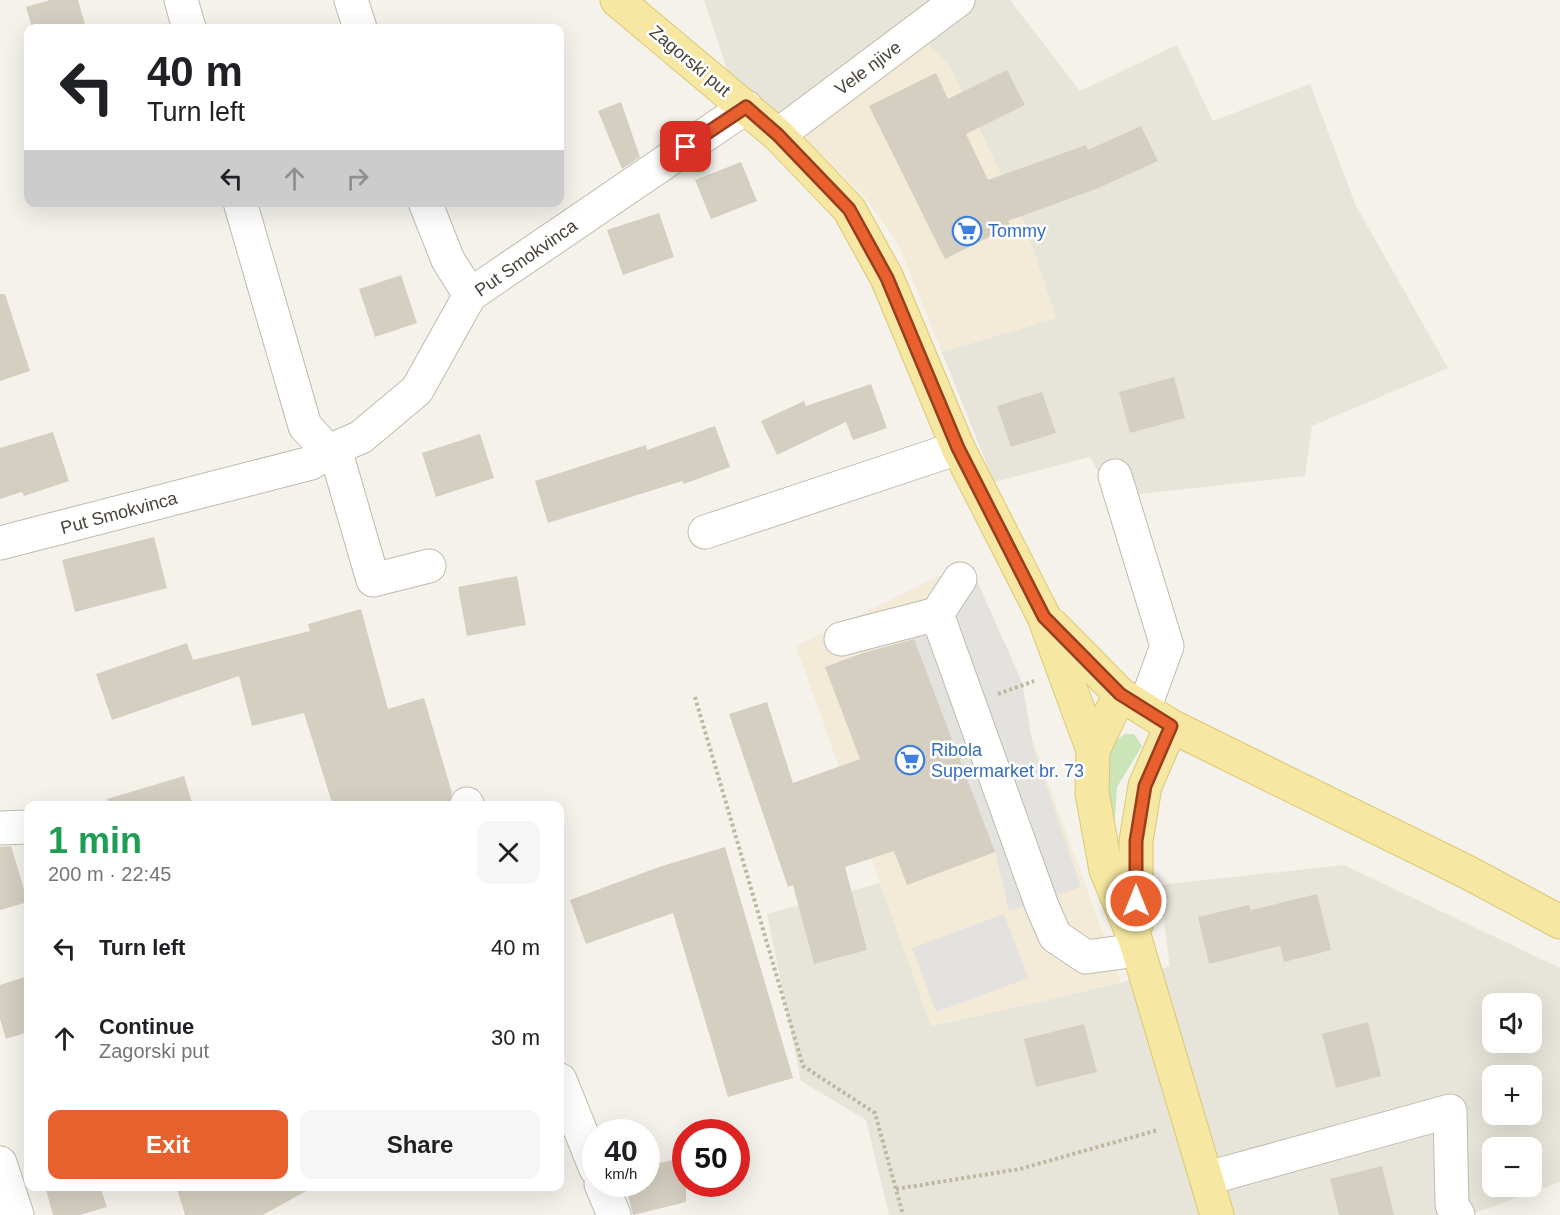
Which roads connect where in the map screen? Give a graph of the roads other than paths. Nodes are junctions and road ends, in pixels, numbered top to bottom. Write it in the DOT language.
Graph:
graph roads {
  1 [pos="181,0"];
  2 [pos="351,0"];
  3 [pos="618,0"];
  4 [pos="958,0"];
  5 [pos="188,24"];
  6 [pos="359,24"];
  7 [pos="746,107"];
  8 [pos="778,135"];
  9 [pos="241,207"];
  10 [pos="427,207"];
  11 [pos="470,296"];
  12 [pos="958,448"];
  13 [pos="329,451"];
  14 [pos="1115,476"];
  15 [pos="705,532"];
  16 [pos="0,543"];
  17 [pos="429,566"];
  18 [pos="960,579"];
  19 [pos="937,614"];
  20 [pos="1044,617"];
  21 [pos="842,639"];
  22 [pos="1145,710"];
  23 [pos="1093,750"];
  24 [pos="0,828"];
  25 [pos="24,828"];
  26 [pos="1560,922"];
  27 [pos="1137,946"];
  28 [pos="564,1090"];
  29 [pos="582,1134"];
  30 [pos="0,1163"];
  31 [pos="1208,1178"];
  32 [pos="606,1197"];
  33 [pos="17,1215"];
  34 [pos="614,1215"];
  35 [pos="1217,1215"];
  36 [pos="1458,1215"];
  1 -- 5 [label="street"];
  2 -- 6 [label="street"];
  3 -- 7 [label="main road, Zagorski put"];
  4 -- 8 [label="street, Vele njive"];
  7 -- 8 [label="main road, Zagorski put"];
  7 -- 11 [label="street, Put Smokvinca"];
  8 -- 12 [label="main road, Zagorski put"];
  9 -- 13 [label="street"];
  10 -- 11 [label="street"];
  11 -- 13 [label="street, Put Smokvinca"];
  12 -- 15 [label="street"];
  12 -- 20 [label="main road, Zagorski put"];
  13 -- 16 [label="street, Put Smokvinca"];
  13 -- 17 [label="street"];
  14 -- 22 [label="street"];
  18 -- 19 [label="street"];
  19 -- 21 [label="street"];
  19 -- 27 [label="street"];
  20 -- 22 [label="main road"];
  20 -- 23 [label="main road"];
  22 -- 23 [label="main road"];
  22 -- 26 [label="main road"];
  22 -- 27 [label="main road"];
  23 -- 27 [label="main road"];
  24 -- 25 [label="street"];
  27 -- 31 [label="main road"];
  28 -- 29 [label="street"];
  30 -- 33 [label="street"];
  31 -- 35 [label="main road"];
  31 -- 36 [label="street"];
  32 -- 34 [label="street"];
}
